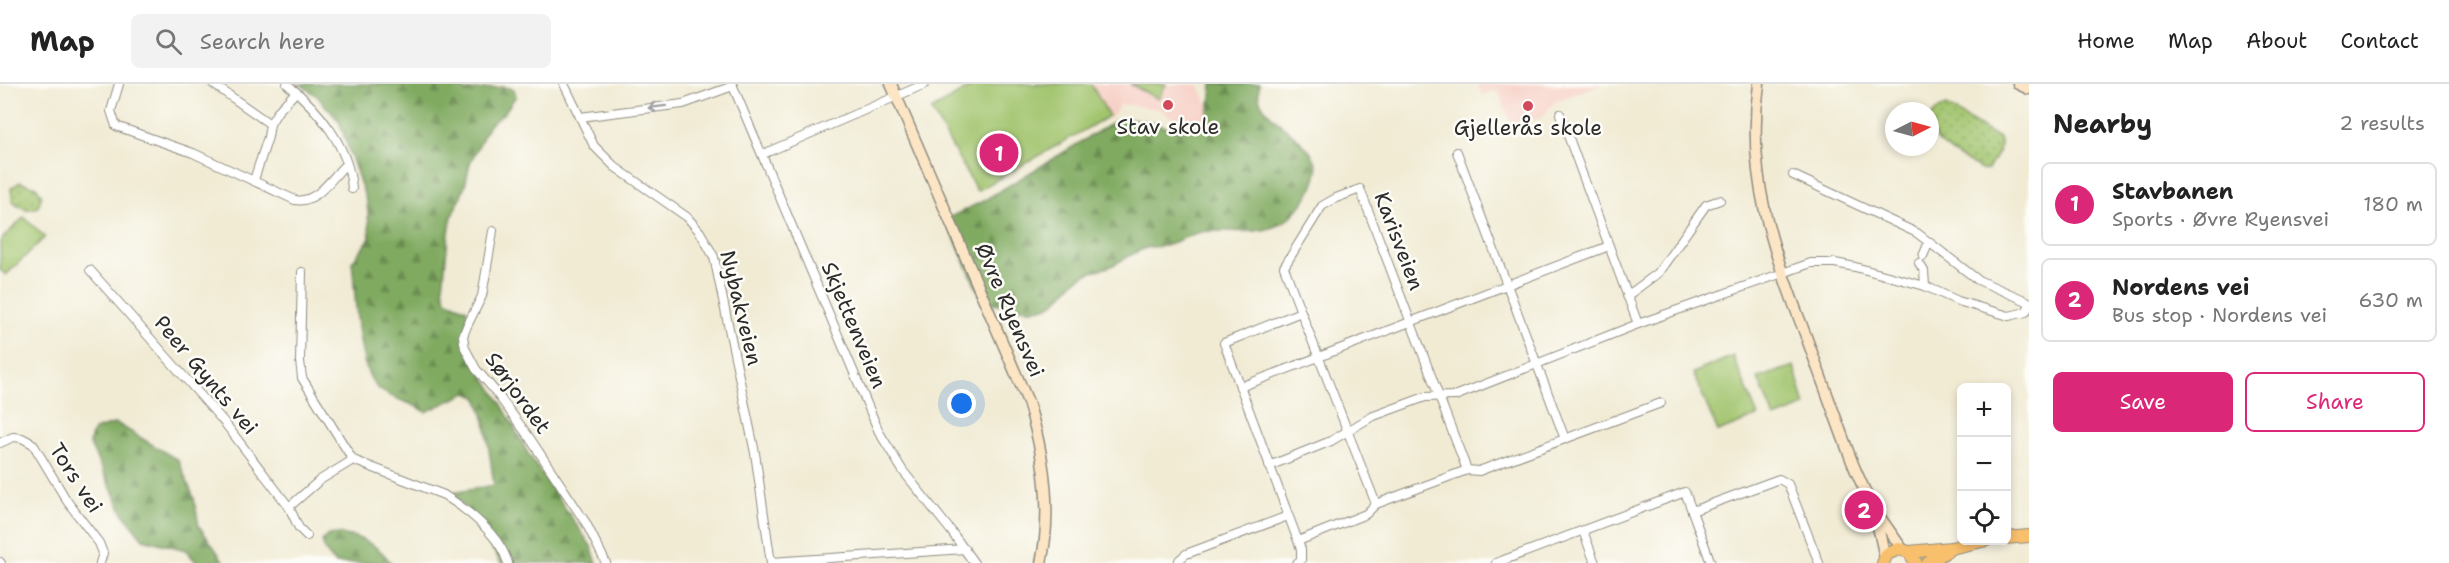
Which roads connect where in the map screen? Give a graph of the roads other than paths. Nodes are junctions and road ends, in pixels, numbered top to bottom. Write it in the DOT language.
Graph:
graph roads {
  1 [pos="119,84"];
  2 [pos="213,84"];
  3 [pos="287,84"];
  4 [pos="564,84"];
  5 [pos="891,84"];
  6 [pos="925,84"];
  7 [pos="1759,84"];
  8 [pos="2018,84"];
  9 [pos="733,85"];
  10 [pos="2029,89"];
  11 [pos="296,92"];
  12 [pos="897,97"];
  13 [pos="1560,114"];
  14 [pos="580,117"];
  15 [pos="270,124"];
  16 [pos="1456,152"];
  17 [pos="763,154"];
  18 [pos="346,164"];
  19 [pos="1793,176"];
  20 [pos="254,180"];
  21 [pos="352,189"];
  22 [pos="1720,200"];
  23 [pos="493,231"];
  24 [pos="1929,242"];
  25 [pos="1609,246"];
  26 [pos="90,270"];
  27 [pos="302,272"];
  28 [pos="1782,273"];
  29 [pos="1507,285"];
  30 [pos="1925,286"];
  31 [pos="1627,296"];
  32 [pos="2029,304"];
  33 [pos="1301,312"];
  34 [pos="1411,322"];
  35 [pos="1638,324"];
  36 [pos="1319,356"];
  37 [pos="1537,364"];
  38 [pos="1240,387"];
  39 [pos="1440,396"];
  40 [pos="1661,402"];
  41 [pos="1348,432"];
  42 [pos="1565,439"];
  43 [pos="0,444"];
  44 [pos="353,460"];
  45 [pos="1269,466"];
  46 [pos="1467,470"];
  47 [pos="1376,504"];
  48 [pos="1872,506"];
  49 [pos="289,507"];
  50 [pos="1692,512"];
  51 [pos="1288,516"];
  52 [pos="1582,531"];
  53 [pos="307,536"];
  54 [pos="2029,536"];
  55 [pos="2011,538"];
  56 [pos="1298,541"];
  57 [pos="1964,545"];
  58 [pos="1951,548"];
  59 [pos="965,549"];
  60 [pos="1909,555"];
  61 [pos="771,562"];
  62 [pos="1884,562"];
  63 [pos="100,563"];
  64 [pos="508,563"];
  65 [pos="606,563"];
  66 [pos="974,563"];
  67 [pos="1041,563"];
  68 [pos="1179,563"];
  69 [pos="1297,563"];
  70 [pos="1496,563"];
  71 [pos="1595,563"];
  72 [pos="1711,563"];
  73 [pos="1819,563"];
  74 [pos="1928,563"];
  1 -- 20 [label="street"];
  2 -- 15 [label="street"];
  3 -- 11 [label="street"];
  4 -- 14 [label="street, Nybakveien"];
  5 -- 12 [label="street, Øvre Ryensvei"];
  6 -- 12 [label="street"];
  7 -- 28 [label="street"];
  8 -- 10 [label="street"];
  9 -- 14 [label="street, one-way"];
  9 -- 17 [label="street, Skjettenveien"];
  11 -- 15 [label="street"];
  11 -- 18 [label="street"];
  12 -- 17 [label="street"];
  12 -- 67 [label="street, Øvre Ryensvei"];
  13 -- 25 [label="street"];
  14 -- 61 [label="street, Nybakveien"];
  15 -- 20 [label="street"];
  16 -- 29 [label="street"];
  17 -- 59 [label="street, Skjettenveien"];
  18 -- 20 [label="street"];
  18 -- 21 [label="street"];
  19 -- 24 [label="street"];
  22 -- 31 [label="street"];
  23 -- 65 [label="street, Sørjordet"];
  24 -- 30 [label="street"];
  24 -- 32 [label="street"];
  25 -- 29 [label="street, Karisveien"];
  25 -- 31 [label="street"];
  26 -- 49 [label="street, Peer Gynts vei"];
  27 -- 44 [label="street"];
  28 -- 30 [label="street"];
  28 -- 35 [label="street"];
  28 -- 48 [label="street"];
  29 -- 34 [label="street, Karisveien"];
  29 -- 37 [label="street"];
  30 -- 32 [label="street"];
  31 -- 35 [label="street"];
  33 -- 34 [label="street, Karisveien"];
  33 -- 36 [label="street, Karisveien"];
  33 -- 38 [label="street"];
  34 -- 36 [label="street, Karisveien"];
  34 -- 39 [label="street, Karisveien"];
  35 -- 37 [label="street"];
  36 -- 38 [label="street, Karisveien"];
  36 -- 41 [label="street, Karisveien"];
  37 -- 39 [label="street"];
  37 -- 42 [label="street"];
  38 -- 45 [label="street"];
  39 -- 41 [label="street"];
  39 -- 46 [label="street, Karisveien"];
  40 -- 42 [label="street"];
  41 -- 45 [label="street"];
  41 -- 47 [label="street, Karisveien"];
  42 -- 46 [label="street"];
  43 -- 63 [label="street, Tors vei"];
  44 -- 49 [label="street"];
  44 -- 64 [label="street"];
  45 -- 51 [label="street"];
  46 -- 47 [label="street"];
  47 -- 56 [label="street"];
  48 -- 60 [label="street"];
  48 -- 62 [label="street"];
  49 -- 53 [label="street, Peer Gynts vei"];
  50 -- 52 [label="street"];
  50 -- 72 [label="street"];
  50 -- 73 [label="street"];
  51 -- 56 [label="street"];
  51 -- 68 [label="street"];
  52 -- 70 [label="street"];
  52 -- 71 [label="street"];
  54 -- 55 [label="main road"];
  56 -- 69 [label="street"];
  57 -- 58 [label="main road"];
  58 -- 60 [label="main road"];
  58 -- 74 [label="main road"];
  59 -- 61 [label="street"];
  59 -- 66 [label="street, Skjettenveien"];
  60 -- 62 [label="main road"];
}
